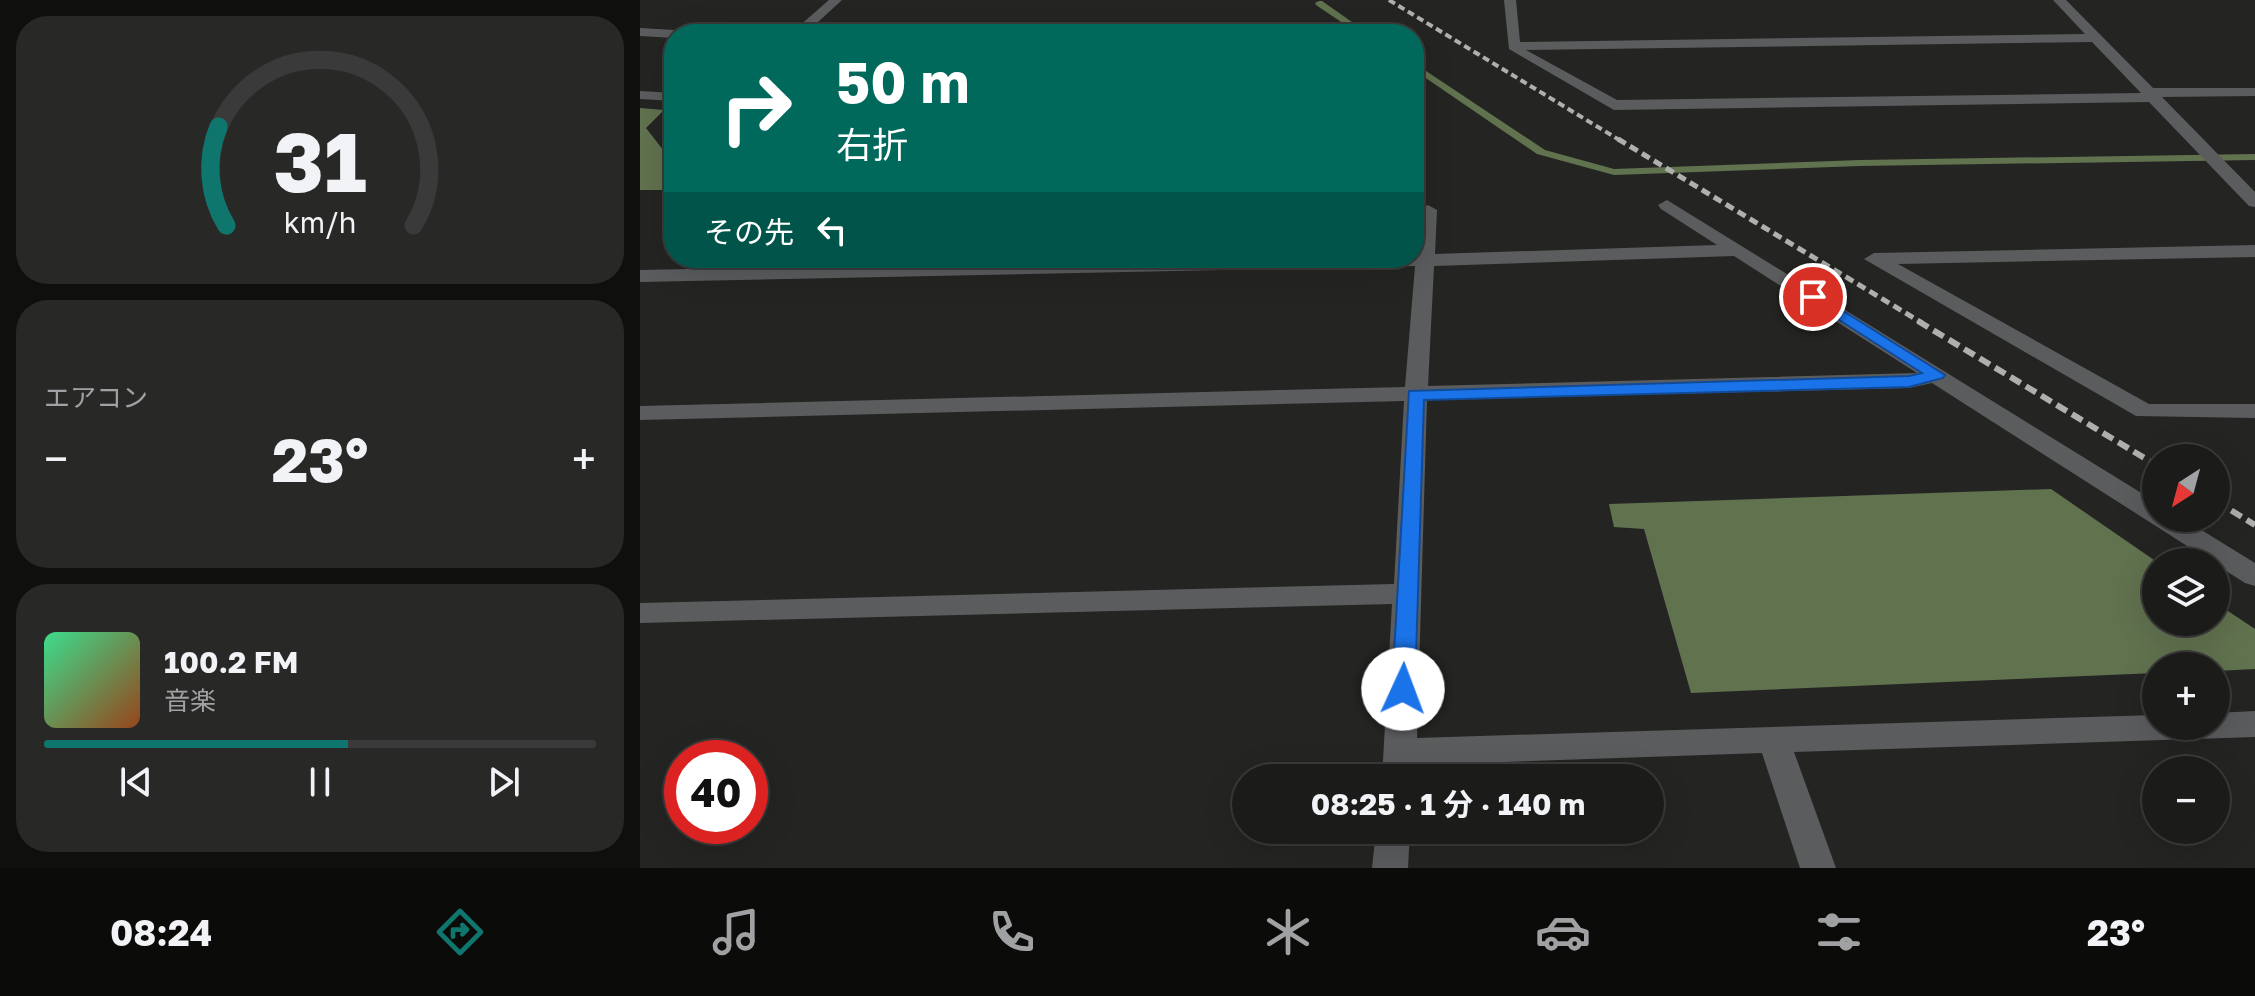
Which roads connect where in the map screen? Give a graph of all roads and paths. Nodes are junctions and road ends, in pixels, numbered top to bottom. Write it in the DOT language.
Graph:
graph roads {
  1 [pos="836,0"];
  2 [pos="1510,0"];
  3 [pos="2059,0"];
  4 [pos="808,24"];
  5 [pos="640,32"];
  6 [pos="664,33"];
  7 [pos="2096,38"];
  8 [pos="1514,46"];
  9 [pos="2255,92"];
  10 [pos="640,95"];
  11 [pos="2150,95"];
  12 [pos="664,96"];
  13 [pos="2255,202"];
  14 [pos="1667,205"];
  15 [pos="1428,210"];
  16 [pos="1739,250"];
  17 [pos="2255,251"];
  18 [pos="1426,260"];
  19 [pos="664,266"];
  20 [pos="1058,268"];
  21 [pos="643,277"];
  22 [pos="1937,375"];
  23 [pos="1416,395"];
  24 [pos="2255,411"];
  25 [pos="640,413"];
  26 [pos="2142,505"];
  27 [pos="2185,532"];
  28 [pos="2255,576"];
  29 [pos="1407,594"];
  30 [pos="640,613"];
  31 [pos="2255,724"];
  32 [pos="2230,725"];
  33 [pos="2142,728"];
  34 [pos="1774,741"];
  35 [pos="1400,764"];
  36 [pos="1416,764"];
  37 [pos="1392,844"];
  38 [pos="1390,868"];
  39 [pos="1818,868"];
  1 -- 4 [label="street"];
  2 -- 8 [label="street"];
  3 -- 7 [label="street"];
  5 -- 6 [label="street"];
  7 -- 8 [label="street"];
  7 -- 11 [label="street"];
  8 -- 11 [label="street"];
  9 -- 11 [label="street"];
  10 -- 12 [label="street"];
  11 -- 13 [label="street"];
  14 -- 16 [label="street"];
  15 -- 18 [label="street"];
  16 -- 18 [label="street"];
  16 -- 22 [label="street"];
  17 -- 24 [label="street"];
  18 -- 23 [label="street"];
  19 -- 21 [label="street"];
  20 -- 21 [label="street"];
  22 -- 23 [label="street"];
  22 -- 26 [label="street"];
  23 -- 25 [label="street"];
  23 -- 29 [label="street"];
  27 -- 28 [label="street"];
  29 -- 30 [label="street"];
  29 -- 35 [label="street"];
  31 -- 32 [label="street"];
  33 -- 34 [label="street"];
  34 -- 36 [label="street"];
  34 -- 39 [label="street"];
  37 -- 38 [label="street"];
}
